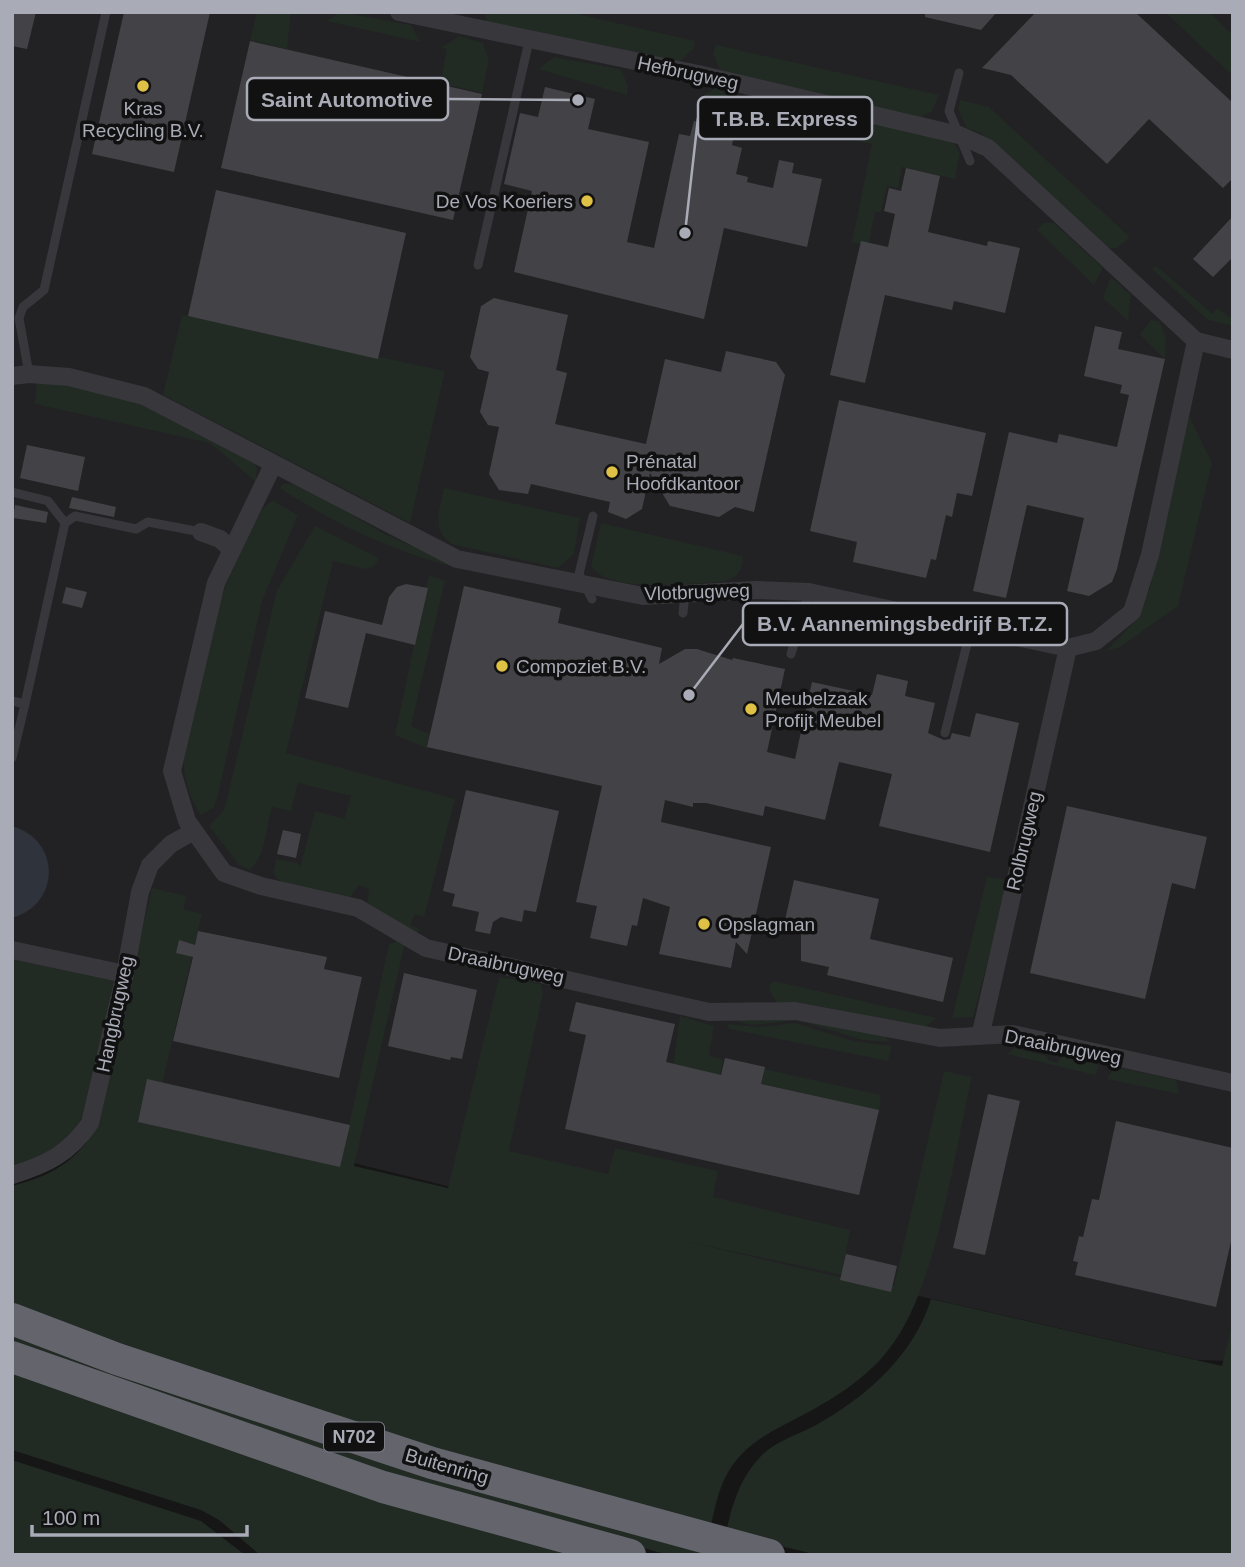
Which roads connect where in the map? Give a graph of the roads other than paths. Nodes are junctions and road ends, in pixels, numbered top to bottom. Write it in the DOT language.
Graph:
graph roads {
  1 [pos="106,12"];
  2 [pos="399,12"];
  3 [pos="529,41"];
  4 [pos="959,73"];
  5 [pos="959,135"];
  6 [pos="970,161"];
  7 [pos="478,265"];
  8 [pos="1196,341"];
  9 [pos="1233,350"];
  10 [pos="21,375"];
  11 [pos="273,465"];
  12 [pos="12,492"];
  13 [pos="593,516"];
  14 [pos="65,523"];
  15 [pos="201,532"];
  16 [pos="231,549"];
  17 [pos="809,592"];
  18 [pos="588,593"];
  19 [pos="685,594"];
  20 [pos="683,613"];
  21 [pos="957,625"];
  22 [pos="1068,648"];
  23 [pos="791,654"];
  24 [pos="12,701"];
  25 [pos="24,704"];
  26 [pos="945,733"];
  27 [pos="12,758"];
  28 [pos="194,831"];
  29 [pos="12,950"];
  30 [pos="125,974"];
  31 [pos="981,1033"];
  32 [pos="1233,1083"];
  33 [pos="12,1175"];
  34 [pos="12,1319"];
  35 [pos="12,1357"];
  36 [pos="630,1555"];
  37 [pos="769,1555"];
  1 -- 10 [label="lane"];
  2 -- 3 [label="street, Hefbrugweg"];
  3 -- 5 [label="street, Hefbrugweg"];
  3 -- 7 [label="lane"];
  4 -- 5 [label="lane"];
  5 -- 6 [label="lane"];
  5 -- 8 [label="street, Hefbrugweg"];
  8 -- 9 [label="street, Hefbrugweg"];
  8 -- 22 [label="street"];
  10 -- 11 [label="street, Vlotbrugweg"];
  11 -- 16 [label="street, Draaibrugweg"];
  11 -- 18 [label="street, Vlotbrugweg"];
  12 -- 14 [label="lane"];
  13 -- 18 [label="lane"];
  14 -- 15 [label="lane"];
  14 -- 25 [label="lane"];
  15 -- 16 [label="street"];
  16 -- 28 [label="street, Draaibrugweg"];
  17 -- 19 [label="street, Vlotbrugweg"];
  17 -- 21 [label="street, Vlotbrugweg"];
  17 -- 23 [label="lane"];
  18 -- 19 [label="street, Vlotbrugweg"];
  19 -- 20 [label="lane"];
  21 -- 22 [label="street, Vlotbrugweg"];
  21 -- 26 [label="lane"];
  22 -- 31 [label="street, Rolbrugweg"];
  24 -- 25 [label="lane"];
  25 -- 27 [label="lane"];
  28 -- 30 [label="street, Hangbrugweg"];
  28 -- 31 [label="street, Draaibrugweg"];
  29 -- 30 [label="street"];
  30 -- 33 [label="street, Hangbrugweg"];
  31 -- 32 [label="street, Draaibrugweg"];
  34 -- 37 [label="highway, Buitenring / N702"];
  35 -- 36 [label="highway, Buitenring / N702"];
}
